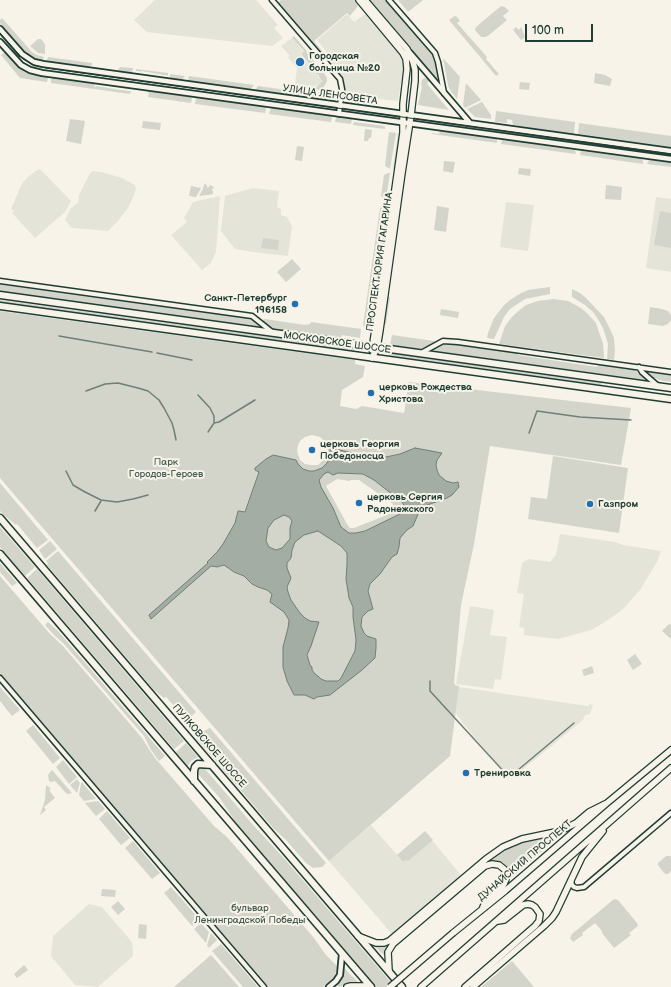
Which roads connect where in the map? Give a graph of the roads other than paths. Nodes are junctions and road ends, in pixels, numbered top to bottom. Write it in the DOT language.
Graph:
graph roads {
  1 [pos="272,0"];
  2 [pos="358,0"];
  3 [pos="365,0"];
  4 [pos="389,0"];
  5 [pos="0,29"];
  6 [pos="0,42"];
  7 [pos="407,49"];
  8 [pos="444,93"];
  9 [pos="340,105"];
  10 [pos="402,113"];
  11 [pos="339,114"];
  12 [pos="411,115"];
  13 [pos="402,122"];
  14 [pos="410,123"];
  15 [pos="470,123"];
  16 [pos="469,132"];
  17 [pos="671,151"];
  18 [pos="671,159"];
  19 [pos="0,281"];
  20 [pos="0,295"];
  21 [pos="0,306"];
  22 [pos="274,333"];
  23 [pos="374,347"];
  24 [pos="420,354"];
  25 [pos="372,358"];
  26 [pos="639,367"];
  27 [pos="671,372"];
  28 [pos="659,386"];
  29 [pos="671,388"];
  30 [pos="671,399"];
  31 [pos="0,518"];
  32 [pos="0,554"];
  33 [pos="0,678"];
  34 [pos="671,750"];
  35 [pos="212,765"];
  36 [pos="671,768"];
  37 [pos="194,781"];
  38 [pos="607,803"];
  39 [pos="671,813"];
  40 [pos="609,823"];
  41 [pos="571,880"];
  42 [pos="482,909"];
  43 [pos="496,922"];
  44 [pos="358,936"];
  45 [pos="342,954"];
  46 [pos="389,971"];
  47 [pos="370,986"];
  48 [pos="264,987"];
  49 [pos="329,987"];
  50 [pos="347,987"];
  51 [pos="390,987"];
  52 [pos="402,987"];
  53 [pos="421,987"];
  54 [pos="465,987"];
  55 [pos="472,987"];
  1 -- 9 [label="street"];
  2 -- 10 [label="main road, ПРОСПЕКТ ЮРИЯ ГАГАРИНА"];
  3 -- 7 [label="main road, ПРОСПЕКТ ЮРИЯ ГАГАРИНА"];
  4 -- 8 [label="street"];
  5 -- 9 [label="street, УЛИЦА ЛЕНСОВЕТА"];
  6 -- 11 [label="street, УЛИЦА ЛЕНСОВЕТА"];
  7 -- 8 [label="street"];
  7 -- 12 [label="main road, ПРОСПЕКТ ЮРИЯ ГАГАРИНА"];
  8 -- 15 [label="street"];
  9 -- 10 [label="street, УЛИЦА ЛЕНСОВЕТА"];
  9 -- 11 [label="street"];
  10 -- 12 [label="street, УЛИЦА ЛЕНСОВЕТА"];
  10 -- 13 [label="main road, ПРОСПЕКТ ЮРИЯ ГАГАРИНА"];
  11 -- 13 [label="street, УЛИЦА ЛЕНСОВЕТА"];
  12 -- 14 [label="main road, ПРОСПЕКТ ЮРИЯ ГАГАРИНА"];
  12 -- 15 [label="street, УЛИЦА ЛЕНСОВЕТА"];
  13 -- 14 [label="street, УЛИЦА ЛЕНСОВЕТА"];
  13 -- 23 [label="main road, ПРОСПЕКТ ЮРИЯ ГАГАРИНА"];
  14 -- 16 [label="street, УЛИЦА ЛЕНСОВЕТА"];
  14 -- 23 [label="main road, ПРОСПЕКТ ЮРИЯ ГАГАРИНА"];
  15 -- 16 [label="street"];
  15 -- 17 [label="street, УЛИЦА ЛЕНСОВЕТА"];
  16 -- 18 [label="street, УЛИЦА ЛЕНСОВЕТА"];
  19 -- 22 [label="street"];
  20 -- 22 [label="main road, МОСКОВСКОЕ ШОССЕ"];
  21 -- 25 [label="main road, МОСКОВСКОЕ ШОССЕ"];
  22 -- 23 [label="main road, МОСКОВСКОЕ ШОССЕ"];
  23 -- 24 [label="main road, МОСКОВСКОЕ ШОССЕ"];
  23 -- 25 [label="main road, ПРОСПЕКТ ЮРИЯ ГАГАРИНА"];
  24 -- 26 [label="street"];
  24 -- 28 [label="main road, МОСКОВСКОЕ ШОССЕ"];
  25 -- 30 [label="main road, МОСКОВСКОЕ ШОССЕ"];
  26 -- 27 [label="street"];
  26 -- 28 [label="street"];
  28 -- 29 [label="main road, МОСКОВСКОЕ ШОССЕ"];
  31 -- 35 [label="main road, ПУЛКОВСКОЕ ШОССЕ"];
  32 -- 37 [label="main road"];
  33 -- 48 [label="street"];
  34 -- 38 [label="main road, ДУНАЙСКИЙ ПРОСПЕКТ"];
  35 -- 37 [label="main road"];
  35 -- 44 [label="main road, ПУЛКОВСКОЕ ШОССЕ"];
  36 -- 40 [label="main road"];
  37 -- 45 [label="main road"];
  38 -- 42 [label="main road, ДУНАЙСКИЙ ПРОСПЕКТ"];
  38 -- 44 [label="main road"];
  39 -- 41 [label="street"];
  40 -- 41 [label="main road"];
  40 -- 43 [label="main road"];
  41 -- 55 [label="main road"];
  42 -- 46 [label="main road"];
  42 -- 51 [label="main road, ДУНАЙСКИЙ ПРОСПЕКТ, bridge"];
  43 -- 53 [label="main road"];
  43 -- 54 [label="main road"];
  44 -- 46 [label="main road, ПУЛКОВСКОЕ ШОССЕ"];
  45 -- 47 [label="main road"];
  45 -- 49 [label="street"];
  46 -- 52 [label="main road, ПУЛКОВСКОЕ ШОССЕ"];
  47 -- 50 [label="main road"];
}
